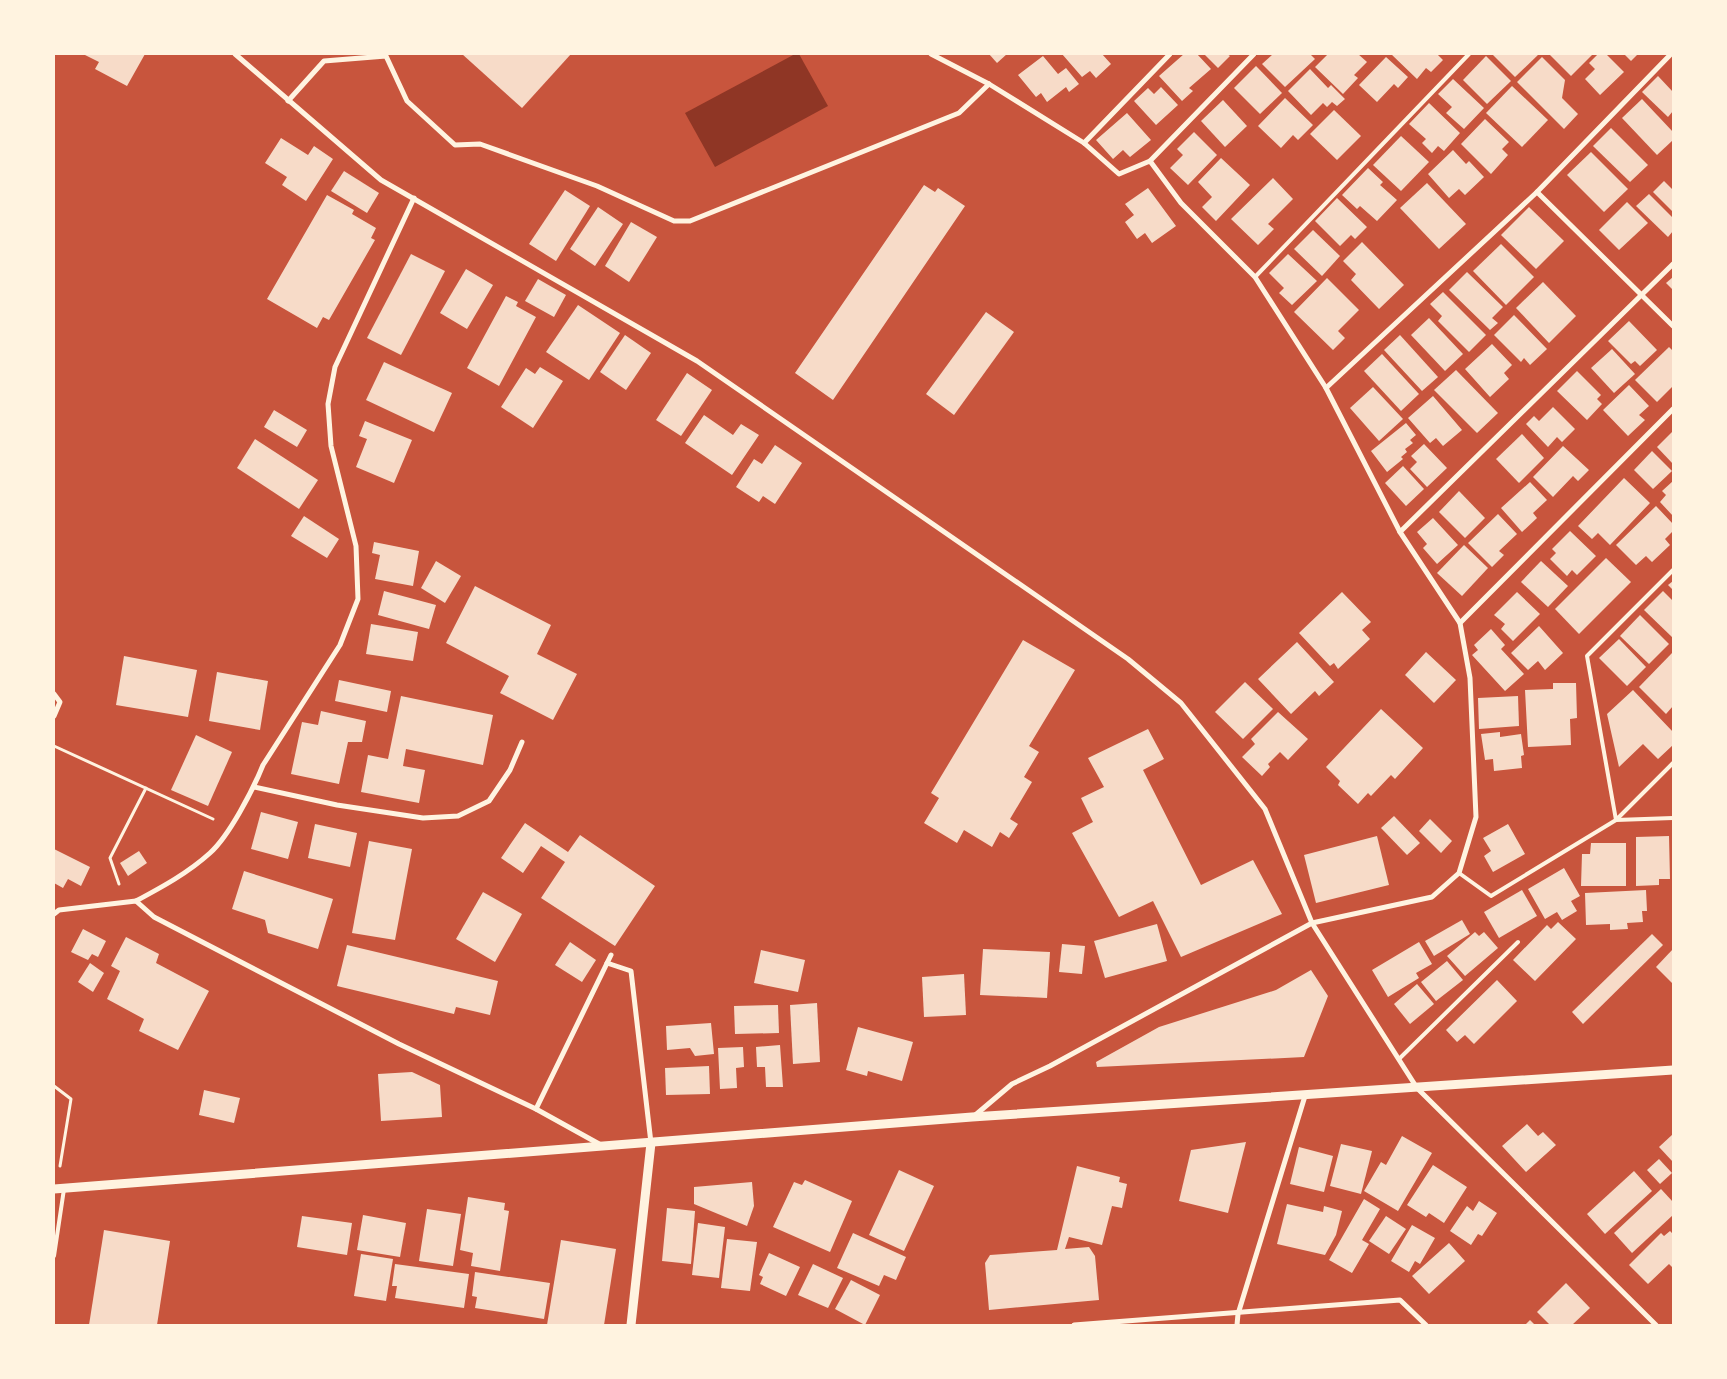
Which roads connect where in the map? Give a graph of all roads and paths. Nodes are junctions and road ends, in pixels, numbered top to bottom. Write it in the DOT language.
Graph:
graph roads {
  1 [pos="234,54"];
  2 [pos="930,54"];
  3 [pos="946,54"];
  4 [pos="1170,54"];
  5 [pos="1254,54"];
  6 [pos="1469,54"];
  7 [pos="1671,54"];
  8 [pos="940,59"];
  9 [pos="989,84"];
  10 [pos="288,101"];
  11 [pos="1084,143"];
  12 [pos="1150,161"];
  13 [pos="1537,192"];
  14 [pos="414,198"];
  15 [pos="1673,264"];
  16 [pos="1255,277"];
  17 [pos="1642,294"];
  18 [pos="1673,326"];
  19 [pos="1326,388"];
  20 [pos="1673,409"];
  21 [pos="1400,532"];
  22 [pos="1673,570"];
  23 [pos="1460,623"];
  24 [pos="54,694"];
  25 [pos="54,716"];
  26 [pos="522,742"];
  27 [pos="54,746"];
  28 [pos="1673,763"];
  29 [pos="254,787"];
  30 [pos="146,788"];
  31 [pos="1673,818"];
  32 [pos="1616,820"];
  33 [pos="229,827"];
  34 [pos="1458,873"];
  35 [pos="136,901"];
  36 [pos="126,903"];
  37 [pos="54,914"];
  38 [pos="1312,923"];
  39 [pos="1518,942"];
  40 [pos="611,955"];
  41 [pos="607,963"];
  42 [pos="1399,1059"];
  43 [pos="1673,1070"];
  44 [pos="54,1086"];
  45 [pos="1417,1088"];
  46 [pos="1305,1096"];
  47 [pos="536,1109"];
  48 [pos="972,1117"];
  49 [pos="651,1143"];
  50 [pos="601,1145"];
  51 [pos="58,1189"];
  52 [pos="54,1256"];
  53 [pos="1238,1314"];
  54 [pos="631,1325"];
  55 [pos="1074,1325"];
  56 [pos="1237,1325"];
  57 [pos="1426,1325"];
  58 [pos="1656,1325"];
  1 -- 10 [label="street"];
  2 -- 8 [label="street"];
  3 -- 8 [label="street"];
  4 -- 11 [label="street"];
  5 -- 12 [label="street"];
  6 -- 16 [label="lane"];
  7 -- 13 [label="street"];
  8 -- 9 [label="street"];
  9 -- 10 [label="street"];
  9 -- 11 [label="street"];
  10 -- 14 [label="street"];
  11 -- 12 [label="street"];
  12 -- 16 [label="street"];
  13 -- 17 [label="street"];
  13 -- 19 [label="street"];
  14 -- 29 [label="street"];
  14 -- 38 [label="street"];
  15 -- 17 [label="street"];
  16 -- 19 [label="street"];
  17 -- 18 [label="street"];
  17 -- 21 [label="street"];
  19 -- 21 [label="street"];
  20 -- 23 [label="street"];
  21 -- 23 [label="street"];
  22 -- 32 [label="lane"];
  23 -- 34 [label="street"];
  24 -- 25 [label="street"];
  26 -- 29 [label="street"];
  27 -- 30 [label="path"];
  28 -- 32 [label="lane"];
  29 -- 33 [label="street"];
  30 -- 33 [label="path"];
  30 -- 36 [label="path"];
  31 -- 32 [label="lane"];
  32 -- 34 [label="lane"];
  33 -- 35 [label="street"];
  34 -- 38 [label="street"];
  35 -- 36 [label="street"];
  35 -- 47 [label="street"];
  36 -- 37 [label="street"];
  38 -- 42 [label="street"];
  38 -- 48 [label="street"];
  39 -- 42 [label="lane"];
  40 -- 41 [label="street"];
  41 -- 47 [label="street"];
  41 -- 49 [label="street"];
  42 -- 45 [label="street"];
  43 -- 45 [label="street"];
  44 -- 51 [label="path"];
  45 -- 46 [label="street"];
  45 -- 58 [label="street"];
  46 -- 48 [label="street"];
  46 -- 53 [label="street"];
  47 -- 50 [label="street"];
  48 -- 49 [label="street"];
  49 -- 50 [label="street"];
  49 -- 54 [label="street"];
  50 -- 51 [label="street"];
  51 -- 52 [label="lane"];
  53 -- 55 [label="street"];
  53 -- 56 [label="street"];
  53 -- 57 [label="street"];
}
